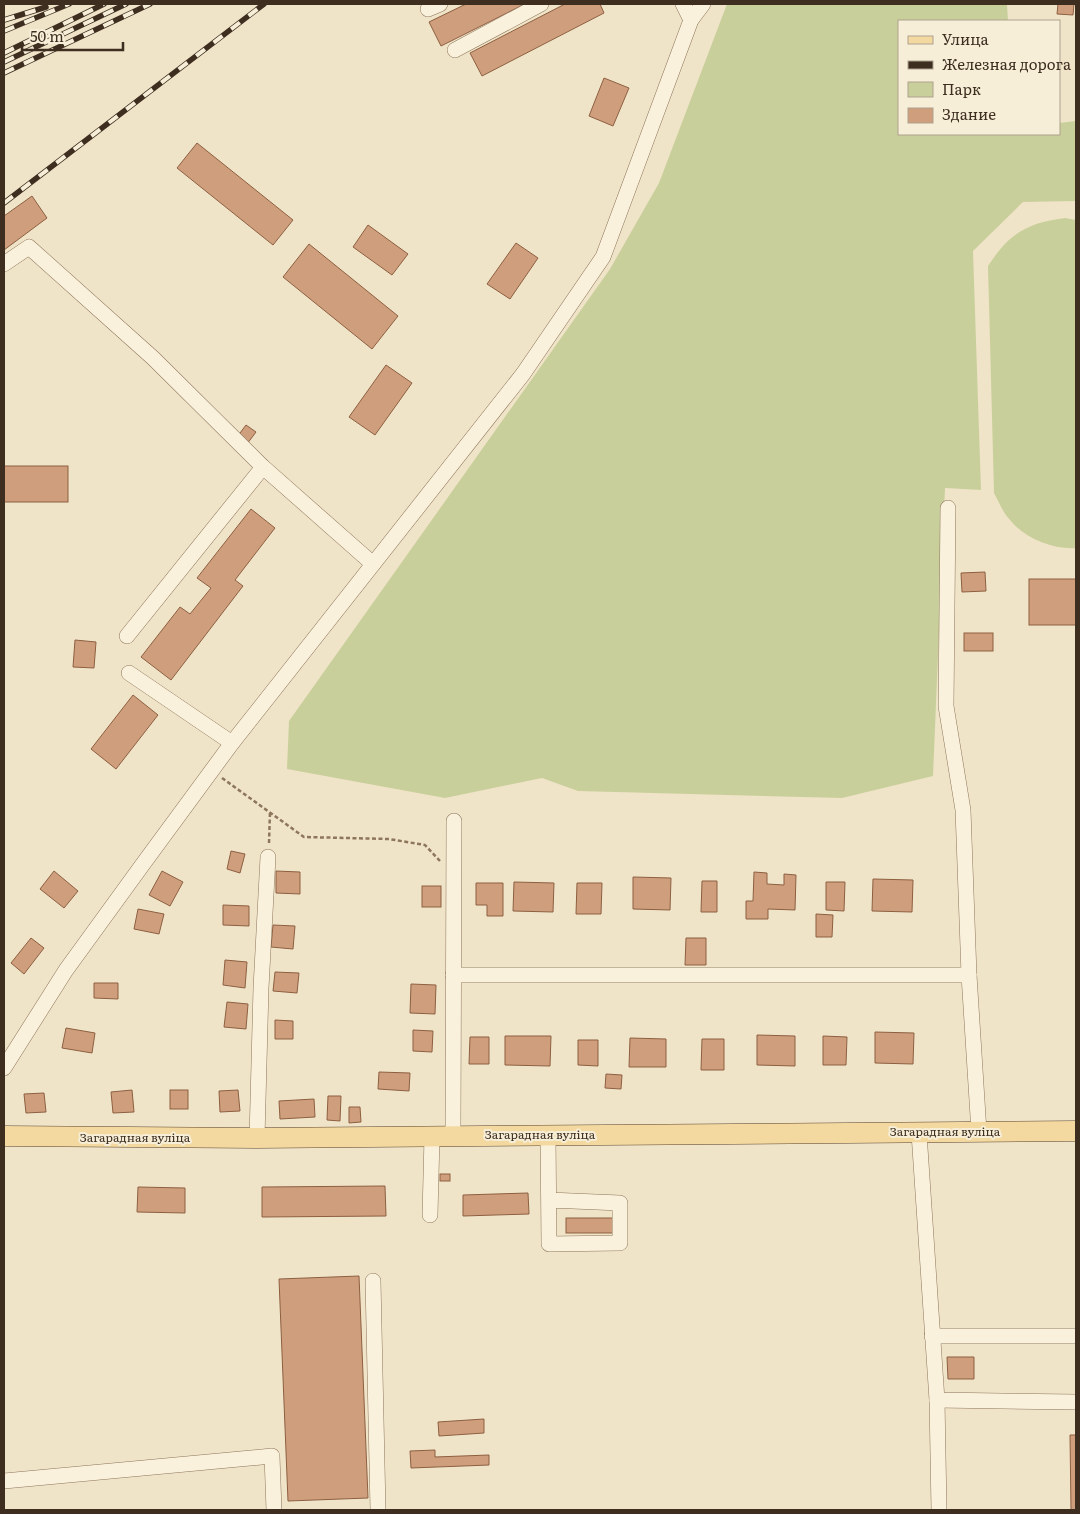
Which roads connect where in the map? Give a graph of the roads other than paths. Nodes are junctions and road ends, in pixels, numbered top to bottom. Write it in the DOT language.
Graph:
graph roads {
  1 [pos="541,4"];
  2 [pos="683,4"];
  3 [pos="703,4"];
  4 [pos="691,20"];
  5 [pos="455,50"];
  6 [pos="4,264"];
  7 [pos="263,467"];
  8 [pos="948,508"];
  9 [pos="373,564"];
  10 [pos="127,636"];
  11 [pos="129,673"];
  12 [pos="232,743"];
  13 [pos="454,822"];
  14 [pos="268,857"];
  15 [pos="453,975"];
  16 [pos="969,975"];
  17 [pos="4,1068"];
  18 [pos="1076,1131"];
  19 [pos="979,1132"];
  20 [pos="919,1133"];
  21 [pos="548,1135"];
  22 [pos="4,1136"];
  23 [pos="432,1136"];
  24 [pos="453,1136"];
  25 [pos="257,1138"];
  26 [pos="549,1200"];
  27 [pos="430,1215"];
  28 [pos="373,1280"];
  29 [pos="932,1336"];
  30 [pos="1076,1336"];
  31 [pos="937,1400"];
  32 [pos="1076,1402"];
  33 [pos="4,1481"];
  34 [pos="274,1510"];
  35 [pos="378,1510"];
  36 [pos="939,1510"];
  1 -- 5 [label="street"];
  2 -- 4 [label="street"];
  3 -- 4 [label="street"];
  4 -- 9 [label="street"];
  6 -- 7 [label="street"];
  7 -- 9 [label="street"];
  7 -- 10 [label="street"];
  8 -- 16 [label="street"];
  9 -- 12 [label="street"];
  11 -- 12 [label="street"];
  12 -- 17 [label="street"];
  13 -- 15 [label="street"];
  14 -- 25 [label="street"];
  15 -- 16 [label="street"];
  15 -- 24 [label="street"];
  16 -- 19 [label="street"];
  18 -- 19 [label="main road, Загарадная вуліца"];
  19 -- 20 [label="main road, Загарадная вуліца"];
  20 -- 21 [label="main road, Загарадная вуліца"];
  20 -- 29 [label="street"];
  21 -- 24 [label="main road, Загарадная вуліца"];
  21 -- 26 [label="street"];
  22 -- 25 [label="main road, Загарадная вуліца"];
  23 -- 24 [label="main road, Загарадная вуліца"];
  23 -- 25 [label="main road, Загарадная вуліца"];
  23 -- 27 [label="street"];
  26 -- 26 [label="street"];
  28 -- 35 [label="street"];
  29 -- 30 [label="street"];
  29 -- 31 [label="street"];
  31 -- 32 [label="street"];
  31 -- 36 [label="street"];
  33 -- 34 [label="street"];
}
